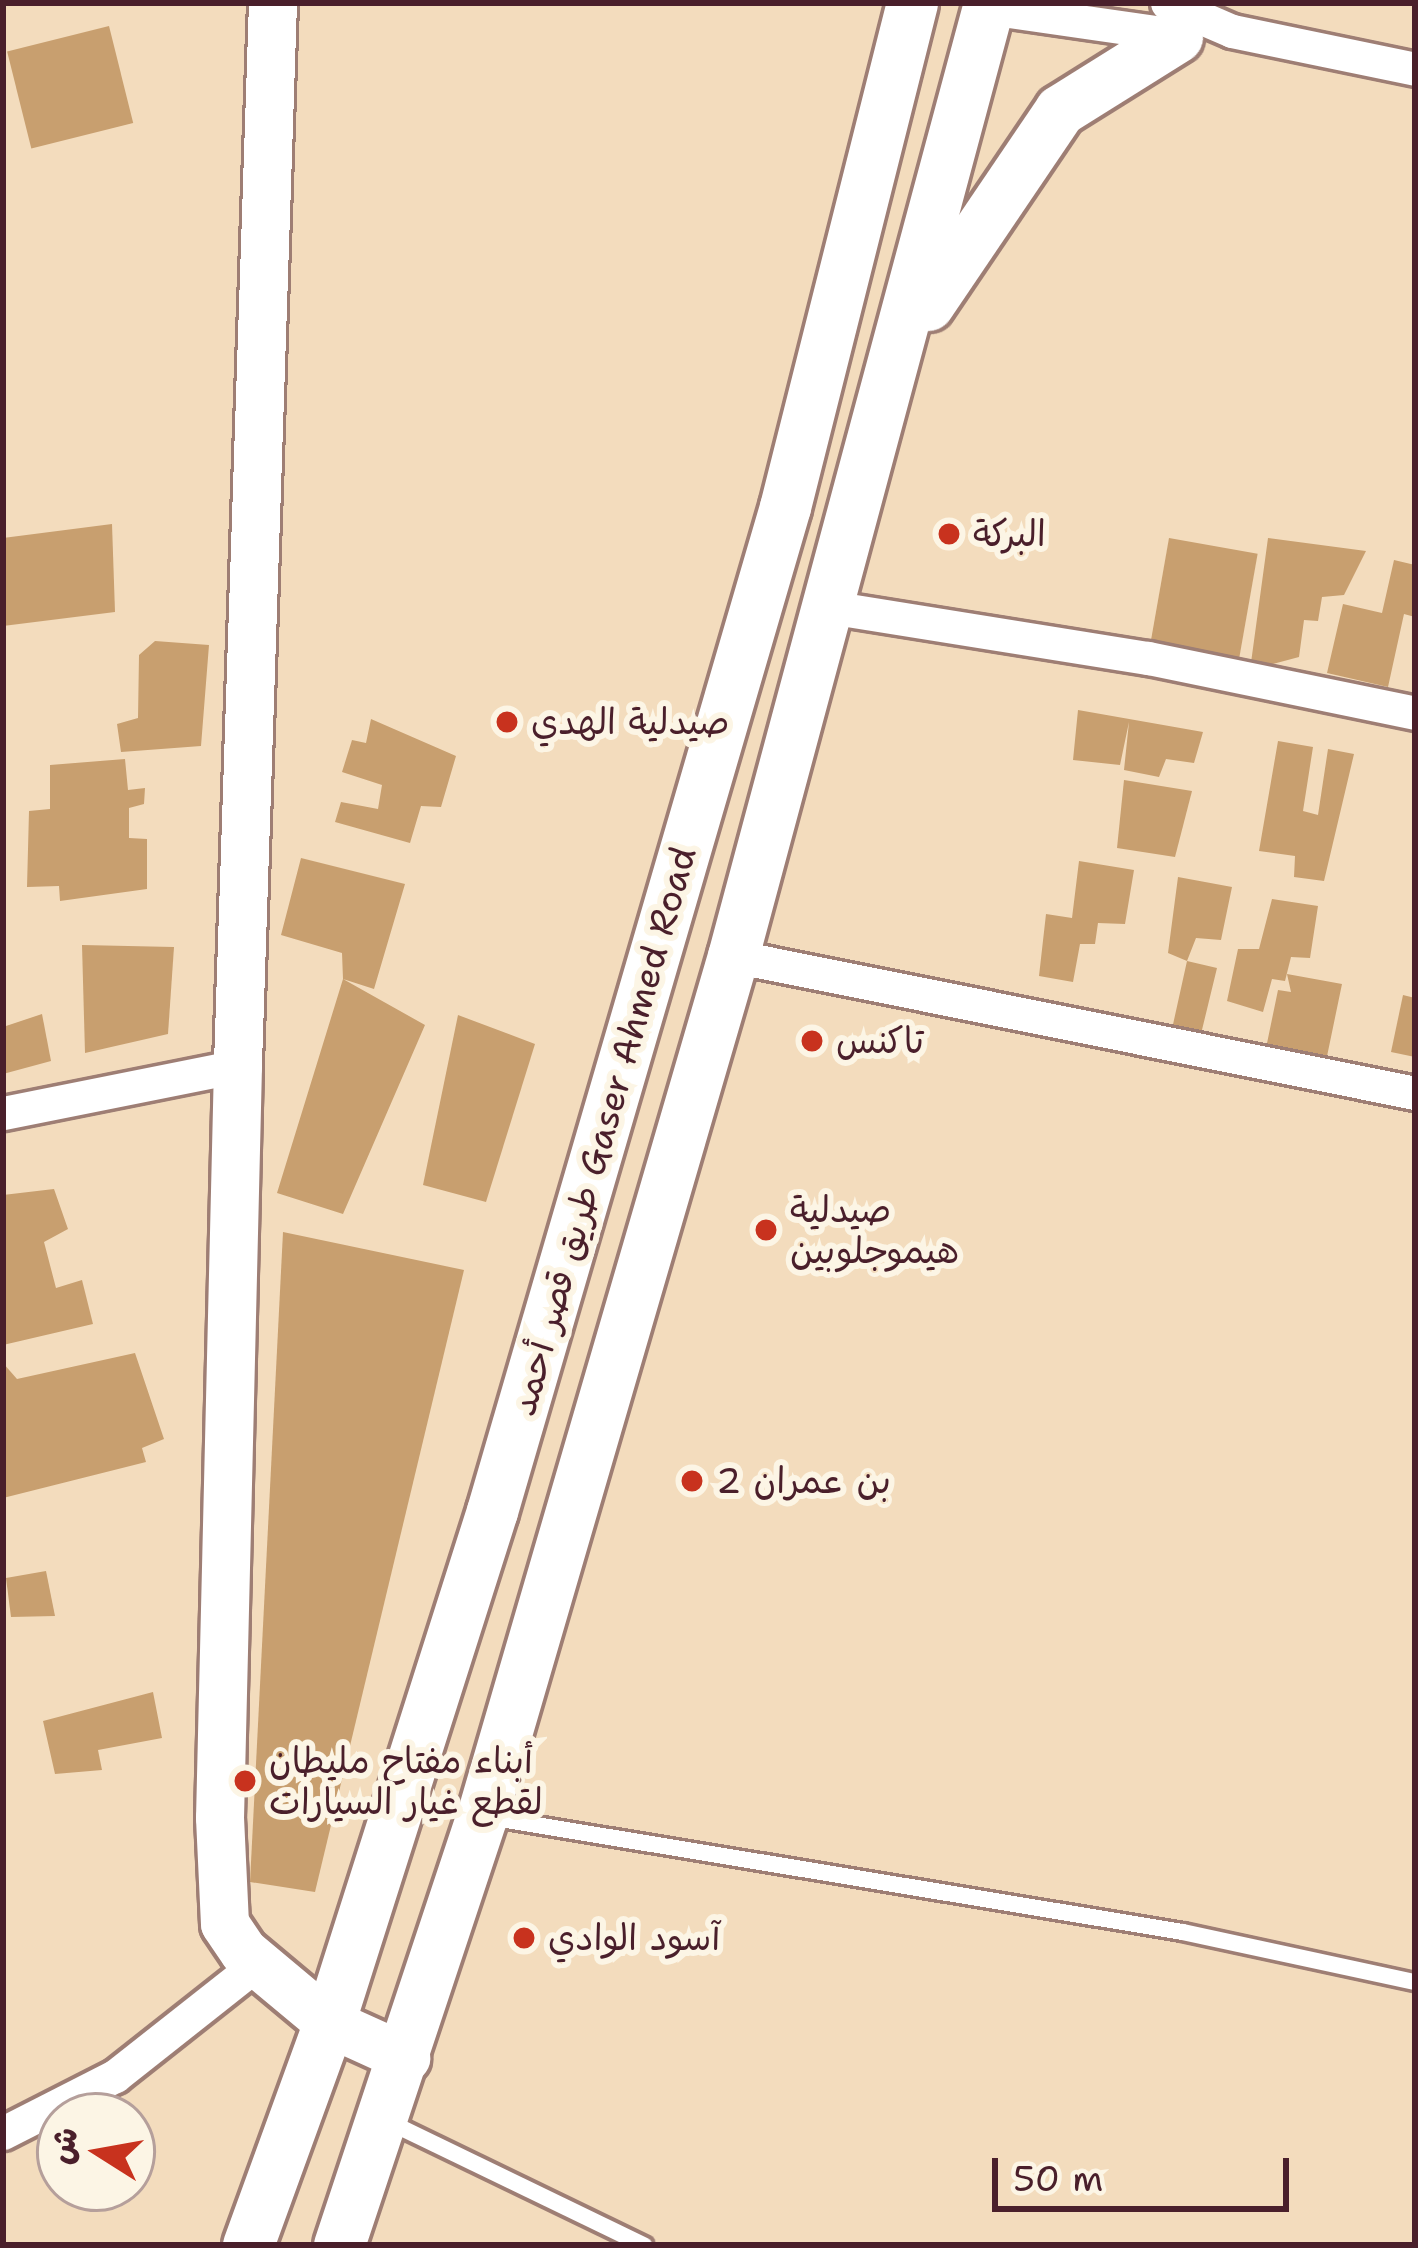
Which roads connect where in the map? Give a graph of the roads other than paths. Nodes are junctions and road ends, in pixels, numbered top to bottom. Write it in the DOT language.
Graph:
graph roads {
  1 [pos="273,3"];
  2 [pos="912,3"];
  3 [pos="988,6"];
  4 [pos="1179,13"];
  5 [pos="1415,70"];
  6 [pos="894,369"];
  7 [pos="829,607"];
  8 [pos="1415,713"];
  9 [pos="733,956"];
  10 [pos="238,1066"];
  11 [pos="1415,1094"];
  12 [pos="3,1113"];
  13 [pos="482,1816"];
  14 [pos="257,1964"];
  15 [pos="1415,1982"];
  16 [pos="329,2024"];
  17 [pos="406,2058"];
  18 [pos="384,2120"];
  19 [pos="3,2133"];
  20 [pos="248,2245"];
  21 [pos="339,2245"];
  22 [pos="644,2245"];
  1 -- 10 [label="street"];
  2 -- 16 [label="main road, طريق قصر أحمد Gaser Ahmed Road"];
  3 -- 4 [label="street"];
  3 -- 6 [label="main road, طريق قصر أحمد Gaser Ahmed Road"];
  4 -- 5 [label="street"];
  4 -- 6 [label="main road"];
  6 -- 7 [label="main road, طريق قصر أحمد Gaser Ahmed Road"];
  7 -- 8 [label="street"];
  7 -- 9 [label="main road, طريق قصر أحمد Gaser Ahmed Road"];
  9 -- 11 [label="street"];
  9 -- 13 [label="main road, طريق قصر أحمد Gaser Ahmed Road"];
  10 -- 12 [label="street"];
  10 -- 14 [label="street"];
  13 -- 15 [label="lane"];
  13 -- 17 [label="main road, طريق قصر أحمد Gaser Ahmed Road"];
  14 -- 16 [label="street"];
  14 -- 19 [label="street"];
  16 -- 17 [label="street"];
  16 -- 20 [label="main road, طريق قصر أحمد Gaser Ahmed Road"];
  17 -- 18 [label="main road, طريق قصر أحمد Gaser Ahmed Road"];
  18 -- 21 [label="main road, طريق قصر أحمد Gaser Ahmed Road"];
  18 -- 22 [label="lane"];
}
